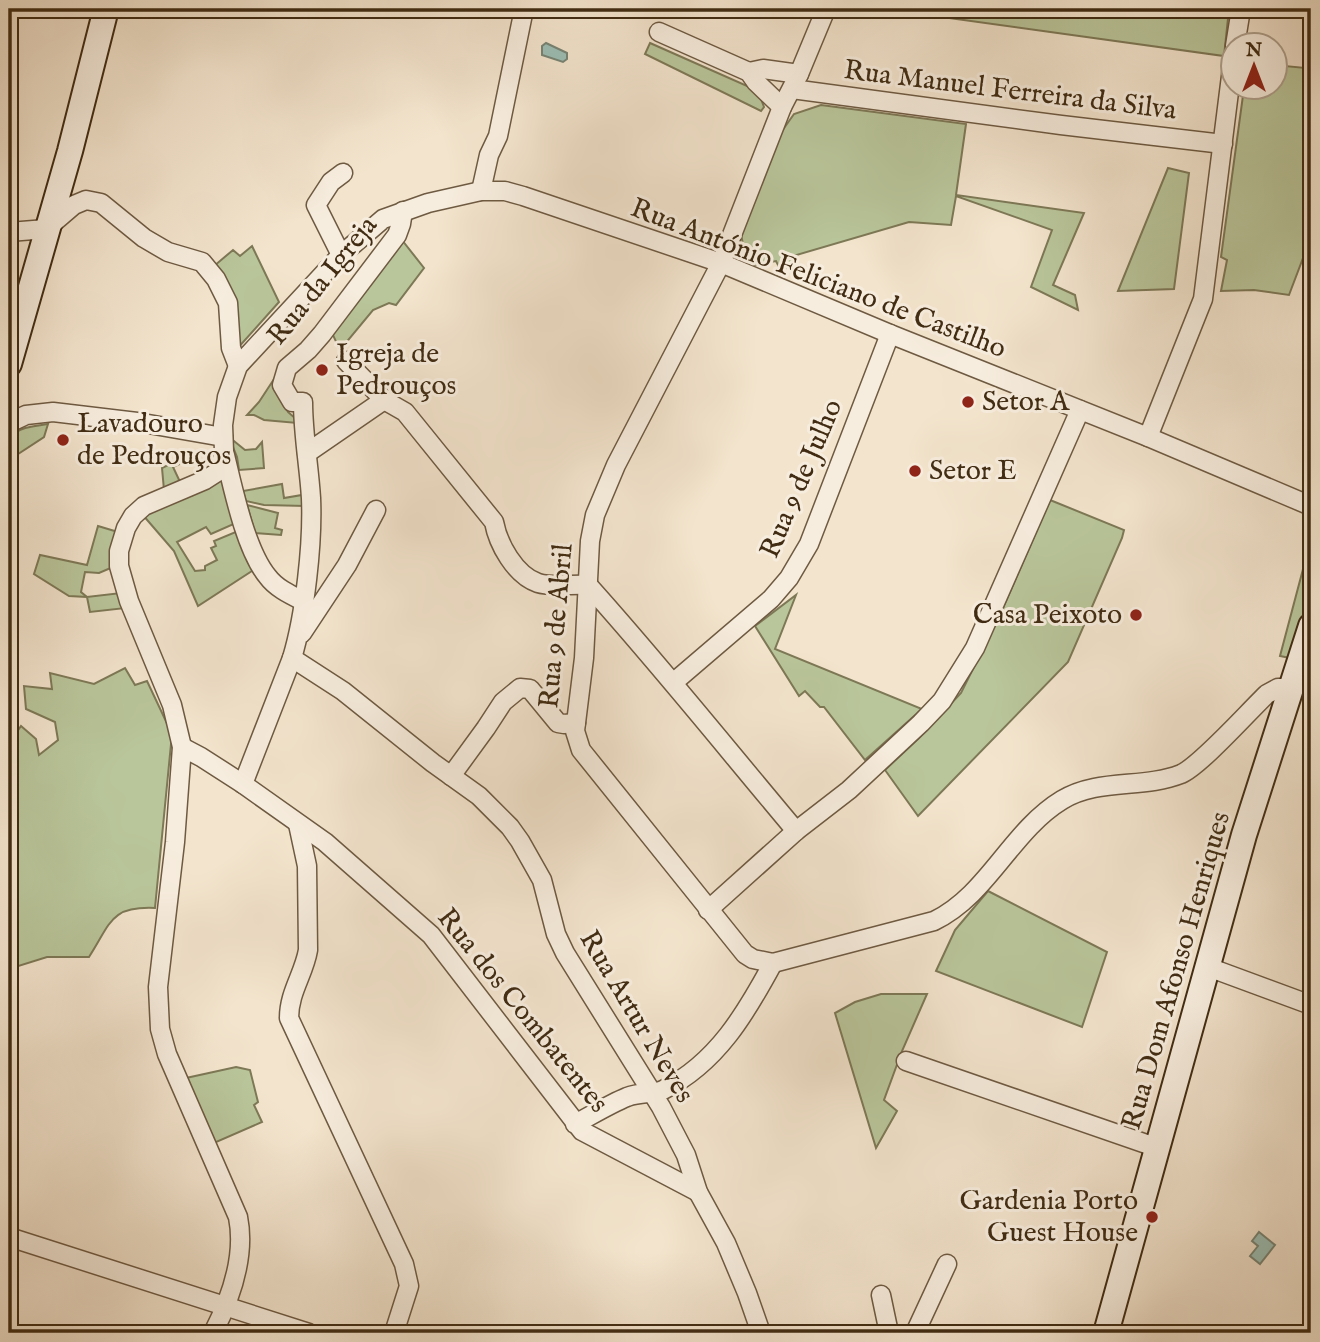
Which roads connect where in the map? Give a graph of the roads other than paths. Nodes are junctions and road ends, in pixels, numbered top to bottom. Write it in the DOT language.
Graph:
graph roads {
  1 [pos="106,9"];
  2 [pos="524,9"];
  3 [pos="826,9"];
  4 [pos="1241,9"];
  5 [pos="659,32"];
  6 [pos="1238,32"];
  7 [pos="749,72"];
  8 [pos="795,82"];
  9 [pos="1229,102"];
  10 [pos="782,107"];
  11 [pos="1223,144"];
  12 [pos="343,173"];
  13 [pos="481,191"];
  14 [pos="402,211"];
  15 [pos="46,229"];
  16 [pos="9,232"];
  17 [pos="341,255"];
  18 [pos="721,263"];
  19 [pos="35,267"];
  20 [pos="9,329"];
  21 [pos="890,334"];
  22 [pos="346,361"];
  23 [pos="9,364"];
  24 [pos="238,366"];
  25 [pos="384,400"];
  26 [pos="1080,410"];
  27 [pos="9,423"];
  28 [pos="1148,437"];
  29 [pos="224,444"];
  30 [pos="307,453"];
  31 [pos="1311,506"];
  32 [pos="376,510"];
  33 [pos="588,585"];
  34 [pos="303,601"];
  35 [pos="1311,626"];
  36 [pos="298,638"];
  37 [pos="292,658"];
  38 [pos="674,682"];
  39 [pos="1291,688"];
  40 [pos="576,723"];
  41 [pos="182,747"];
  42 [pos="451,776"];
  43 [pos="243,784"];
  44 [pos="298,824"];
  45 [pos="796,831"];
  46 [pos="708,909"];
  47 [pos="774,963"];
  48 [pos="1208,967"];
  49 [pos="1311,1005"];
  50 [pos="906,1062"];
  51 [pos="651,1091"];
  52 [pos="575,1124"];
  53 [pos="1158,1148"];
  54 [pos="698,1192"];
  55 [pos="9,1237"];
  56 [pos="947,1264"];
  57 [pos="881,1295"];
  58 [pos="226,1307"];
  59 [pos="213,1333"];
  60 [pos="309,1333"];
  61 [pos="394,1333"];
  62 [pos="761,1333"];
  63 [pos="889,1333"];
  64 [pos="915,1333"];
  65 [pos="1106,1333"];
  1 -- 15 [label="main road"];
  2 -- 13 [label="street"];
  3 -- 8 [label="street, Rua 9 de Abril"];
  4 -- 6 [label="street"];
  5 -- 7 [label="street, Rua Manuel Ferreira da Silva"];
  7 -- 8 [label="street, Rua Manuel Ferreira da Silva"];
  7 -- 10 [label="street, Rua Manuel Ferreira da Silva"];
  8 -- 10 [label="street, Rua 9 de Abril"];
  8 -- 11 [label="street, Rua Manuel Ferreira da Silva"];
  9 -- 11 [label="street"];
  10 -- 18 [label="street, Rua 9 de Abril"];
  11 -- 28 [label="street"];
  12 -- 17 [label="street"];
  13 -- 14 [label="street, Rua António Feliciano de Castilho"];
  13 -- 18 [label="street, Rua António Feliciano de Castilho"];
  14 -- 17 [label="street, Rua António Feliciano de Castilho"];
  14 -- 30 [label="street, Rua da Igreja"];
  15 -- 16 [label="street"];
  15 -- 19 [label="main road"];
  15 -- 24 [label="street"];
  17 -- 24 [label="street, Rua António Feliciano de Castilho"];
  18 -- 21 [label="street, Rua António Feliciano de Castilho"];
  18 -- 33 [label="street, Rua 9 de Abril"];
  19 -- 20 [label="main road"];
  19 -- 23 [label="main road"];
  21 -- 26 [label="street, Rua António Feliciano de Castilho"];
  21 -- 38 [label="street, Rua 9 de Julho"];
  22 -- 25 [label="street"];
  24 -- 29 [label="street, Rua António Feliciano de Castilho"];
  25 -- 30 [label="street"];
  25 -- 33 [label="street"];
  26 -- 28 [label="street, Rua António Feliciano de Castilho"];
  26 -- 45 [label="street"];
  27 -- 29 [label="street"];
  28 -- 31 [label="street, Rua António Feliciano de Castilho"];
  29 -- 34 [label="street"];
  29 -- 41 [label="street, Rua António Feliciano de Castilho"];
  30 -- 34 [label="street, Rua da Igreja"];
  32 -- 36 [label="street"];
  33 -- 38 [label="street"];
  33 -- 40 [label="street, Rua 9 de Abril"];
  34 -- 36 [label="street, Rua da Igreja"];
  35 -- 39 [label="main road, Rua Dom Afonso Henriques"];
  36 -- 37 [label="street"];
  37 -- 42 [label="street, Rua Artur Neves"];
  37 -- 43 [label="street"];
  38 -- 45 [label="street"];
  39 -- 47 [label="street"];
  39 -- 48 [label="main road, Rua Dom Afonso Henriques"];
  40 -- 42 [label="street"];
  40 -- 46 [label="street, Rua 9 de Abril"];
  41 -- 43 [label="street, Rua dos Combatentes"];
  41 -- 58 [label="street, Rua António Feliciano de Castilho"];
  42 -- 51 [label="street, Rua Artur Neves"];
  43 -- 44 [label="street, Rua dos Combatentes"];
  44 -- 52 [label="street, Rua dos Combatentes"];
  44 -- 61 [label="street"];
  45 -- 46 [label="street"];
  46 -- 47 [label="street, Rua 9 de Abril"];
  47 -- 51 [label="street"];
  48 -- 49 [label="street"];
  48 -- 53 [label="main road, Rua Dom Afonso Henriques"];
  50 -- 53 [label="street"];
  51 -- 52 [label="street"];
  51 -- 54 [label="street, Rua Artur Neves"];
  52 -- 54 [label="street, Rua dos Combatentes"];
  53 -- 65 [label="main road, Rua Dom Afonso Henriques"];
  54 -- 62 [label="street, Rua Artur Neves"];
  55 -- 58 [label="street"];
  56 -- 64 [label="street"];
  57 -- 63 [label="street"];
  58 -- 59 [label="street, Rua António Feliciano de Castilho"];
  58 -- 60 [label="street"];
}
